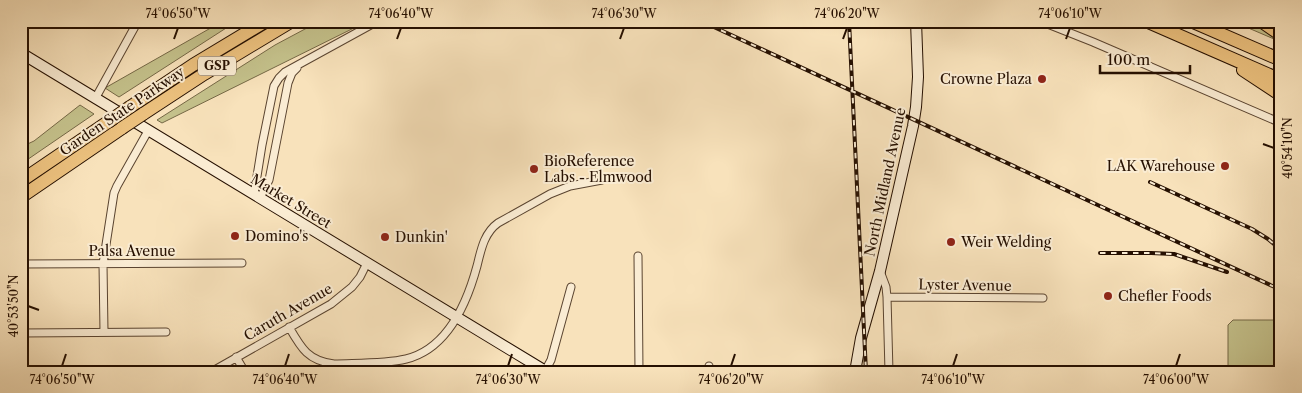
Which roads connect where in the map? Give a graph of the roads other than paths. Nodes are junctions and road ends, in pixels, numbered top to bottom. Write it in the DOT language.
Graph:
graph roads {
  1 [pos="22,21"];
  2 [pos="138,21"];
  3 [pos="266,21"];
  4 [pos="292,21"];
  5 [pos="378,21"];
  6 [pos="916,21"];
  7 [pos="1040,21"];
  8 [pos="1146,21"];
  9 [pos="1191,21"];
  10 [pos="1261,21"];
  11 [pos="21,32"];
  12 [pos="1281,36"];
  13 [pos="1209,49"];
  14 [pos="21,53"];
  15 [pos="1281,60"];
  16 [pos="299,65"];
  17 [pos="1281,80"];
  18 [pos="1281,95"];
  19 [pos="95,99"];
  20 [pos="1281,123"];
  21 [pos="148,130"];
  22 [pos="26,178"];
  23 [pos="602,180"];
  24 [pos="26,194"];
  25 [pos="257,196"];
  26 [pos="638,256"];
  27 [pos="242,263"];
  28 [pos="368,263"];
  29 [pos="21,264"];
  30 [pos="103,264"];
  31 [pos="880,271"];
  32 [pos="571,287"];
  33 [pos="887,296"];
  34 [pos="1043,298"];
  35 [pos="457,317"];
  36 [pos="289,327"];
  37 [pos="104,332"];
  38 [pos="166,332"];
  39 [pos="21,333"];
  40 [pos="236,357"];
  41 [pos="546,371"];
  42 [pos="211,372"];
  43 [pos="244,372"];
  44 [pos="639,372"];
  45 [pos="855,372"];
  46 [pos="890,372"];
  1 -- 11 [label="main road"];
  2 -- 19 [label="street"];
  3 -- 22 [label="highway, Garden State Parkway / GSP, bridge"];
  4 -- 24 [label="highway, Garden State Parkway / GSP, bridge"];
  5 -- 16 [label="street"];
  6 -- 31 [label="main road, North Midland Avenue"];
  7 -- 20 [label="street"];
  8 -- 13 [label="highway"];
  9 -- 15 [label="highway"];
  10 -- 12 [label="highway"];
  13 -- 17 [label="highway"];
  13 -- 18 [label="highway"];
  14 -- 19 [label="main road, Market Street"];
  16 -- 25 [label="street"];
  16 -- 25 [label="street"];
  19 -- 21 [label="main road, Market Street"];
  21 -- 25 [label="main road, Market Street"];
  21 -- 30 [label="street"];
  23 -- 35 [label="street"];
  25 -- 28 [label="main road, Market Street"];
  26 -- 44 [label="street"];
  27 -- 30 [label="street, Palsa Avenue"];
  28 -- 35 [label="main road, Market Street"];
  28 -- 36 [label="street, Caruth Avenue"];
  29 -- 30 [label="street, Palsa Avenue"];
  30 -- 37 [label="street"];
  31 -- 33 [label="street"];
  31 -- 45 [label="main road, North Midland Avenue"];
  32 -- 41 [label="street"];
  33 -- 34 [label="street, Lyster Avenue"];
  33 -- 46 [label="street"];
  35 -- 36 [label="street"];
  35 -- 41 [label="main road, Market Street"];
  36 -- 40 [label="street, Caruth Avenue"];
  37 -- 38 [label="street"];
  37 -- 39 [label="street"];
  40 -- 42 [label="street, Caruth Avenue"];
  40 -- 43 [label="street"];
}
